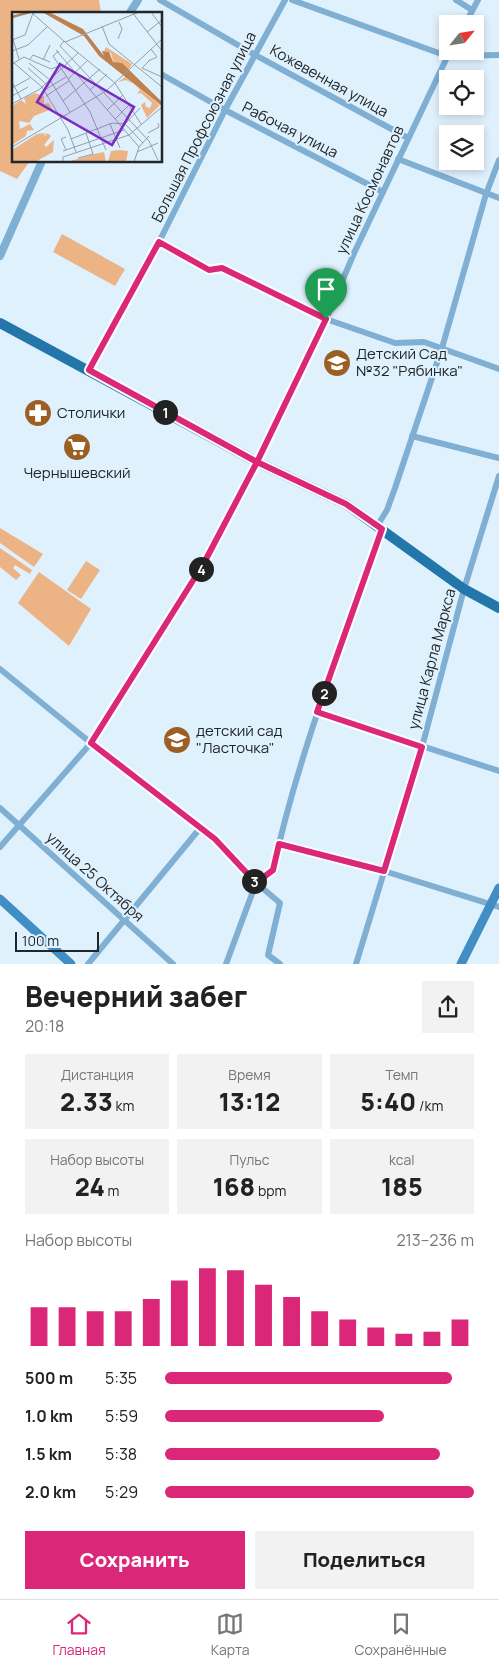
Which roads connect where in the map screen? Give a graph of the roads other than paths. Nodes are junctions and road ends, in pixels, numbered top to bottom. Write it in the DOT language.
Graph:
graph roads {
  1 [pos="138,0"];
  2 [pos="160,0"];
  3 [pos="285,0"];
  4 [pos="292,0"];
  5 [pos="456,0"];
  6 [pos="478,0"];
  7 [pos="472,10"];
  8 [pos="129,12"];
  9 [pos="470,15"];
  10 [pos="439,51"];
  11 [pos="255,55"];
  12 [pos="484,55"];
  13 [pos="499,55"];
  14 [pos="446,60"];
  15 [pos="162,75"];
  16 [pos="225,110"];
  17 [pos="408,138"];
  18 [pos="398,159"];
  19 [pos="499,160"];
  20 [pos="42,162"];
  21 [pos="383,192"];
  22 [pos="486,194"];
  23 [pos="499,198"];
  24 [pos="159,242"];
  25 [pos="0,256"];
  26 [pos="326,319"];
  27 [pos="0,323"];
  28 [pos="442,348"];
  29 [pos="499,369"];
  30 [pos="89,370"];
  31 [pos="412,436"];
  32 [pos="499,458"];
  33 [pos="257,462"];
  34 [pos="499,476"];
  35 [pos="382,529"];
  36 [pos="464,589"];
  37 [pos="499,608"];
  38 [pos="0,669"];
  39 [pos="317,712"];
  40 [pos="91,743"];
  41 [pos="422,747"];
  42 [pos="499,771"];
  43 [pos="0,808"];
  44 [pos="19,825"];
  45 [pos="202,827"];
  46 [pos="279,844"];
  47 [pos="0,847"];
  48 [pos="384,871"];
  49 [pos="256,883"];
  50 [pos="499,888"];
  51 [pos="0,899"];
  52 [pos="495,905"];
  53 [pos="125,921"];
  54 [pos="71,964"];
  55 [pos="88,964"];
  56 [pos="173,964"];
  57 [pos="226,964"];
  58 [pos="280,964"];
  59 [pos="356,964"];
  60 [pos="461,964"];
  1 -- 8 [label="street"];
  2 -- 11 [label="street, Кожевенная улица"];
  3 -- 11 [label="street, Большая Профсоюзная улица"];
  4 -- 10 [label="street"];
  5 -- 7 [label="street"];
  6 -- 7 [label="street"];
  7 -- 9 [label="street"];
  11 -- 16 [label="street, Большая Профсоюзная улица"];
  11 -- 17 [label="street, Кожевенная улица"];
  12 -- 13 [label="street"];
  14 -- 17 [label="street, улица Космонавтов"];
  15 -- 16 [label="street, Рабочая улица"];
  16 -- 21 [label="street, Рабочая улица"];
  16 -- 24 [label="street, Большая Профсоюзная улица"];
  17 -- 18 [label="street, улица Космонавтов"];
  18 -- 21 [label="street, улица Космонавтов"];
  18 -- 22 [label="street"];
  19 -- 22 [label="street"];
  20 -- 25 [label="street"];
  21 -- 26 [label="street, улица Космонавтов"];
  22 -- 23 [label="street"];
  22 -- 28 [label="street"];
  24 -- 26 [label="street"];
  24 -- 30 [label="street, Большая Профсоюзная улица"];
  26 -- 28 [label="street"];
  26 -- 33 [label="street, улица Космонавтов"];
  27 -- 30 [label="main road"];
  28 -- 29 [label="street"];
  28 -- 31 [label="street"];
  30 -- 33 [label="main road"];
  31 -- 32 [label="street"];
  31 -- 35 [label="street"];
  33 -- 35 [label="main road"];
  33 -- 40 [label="street, улица Космонавтов"];
  34 -- 36 [label="street, улица Карла Маркса"];
  35 -- 36 [label="main road"];
  35 -- 39 [label="street"];
  36 -- 37 [label="main road"];
  36 -- 41 [label="street, улица Карла Маркса"];
  38 -- 40 [label="street"];
  39 -- 41 [label="street"];
  39 -- 46 [label="street"];
  40 -- 44 [label="street, улица Космонавтов"];
  40 -- 45 [label="street"];
  41 -- 42 [label="street"];
  41 -- 48 [label="street, улица Карла Маркса"];
  43 -- 44 [label="street, улица 25 Октября"];
  44 -- 47 [label="street, улица Космонавтов"];
  44 -- 53 [label="street, улица 25 Октября"];
  45 -- 49 [label="street"];
  45 -- 53 [label="street"];
  46 -- 48 [label="street"];
  46 -- 49 [label="street"];
  48 -- 52 [label="street"];
  48 -- 59 [label="street, улица Карла Маркса"];
  49 -- 57 [label="street"];
  49 -- 58 [label="street"];
  50 -- 52 [label="main road"];
  51 -- 54 [label="main road"];
  52 -- 60 [label="main road"];
  53 -- 55 [label="street"];
  53 -- 56 [label="street, улица 25 Октября"];
}
